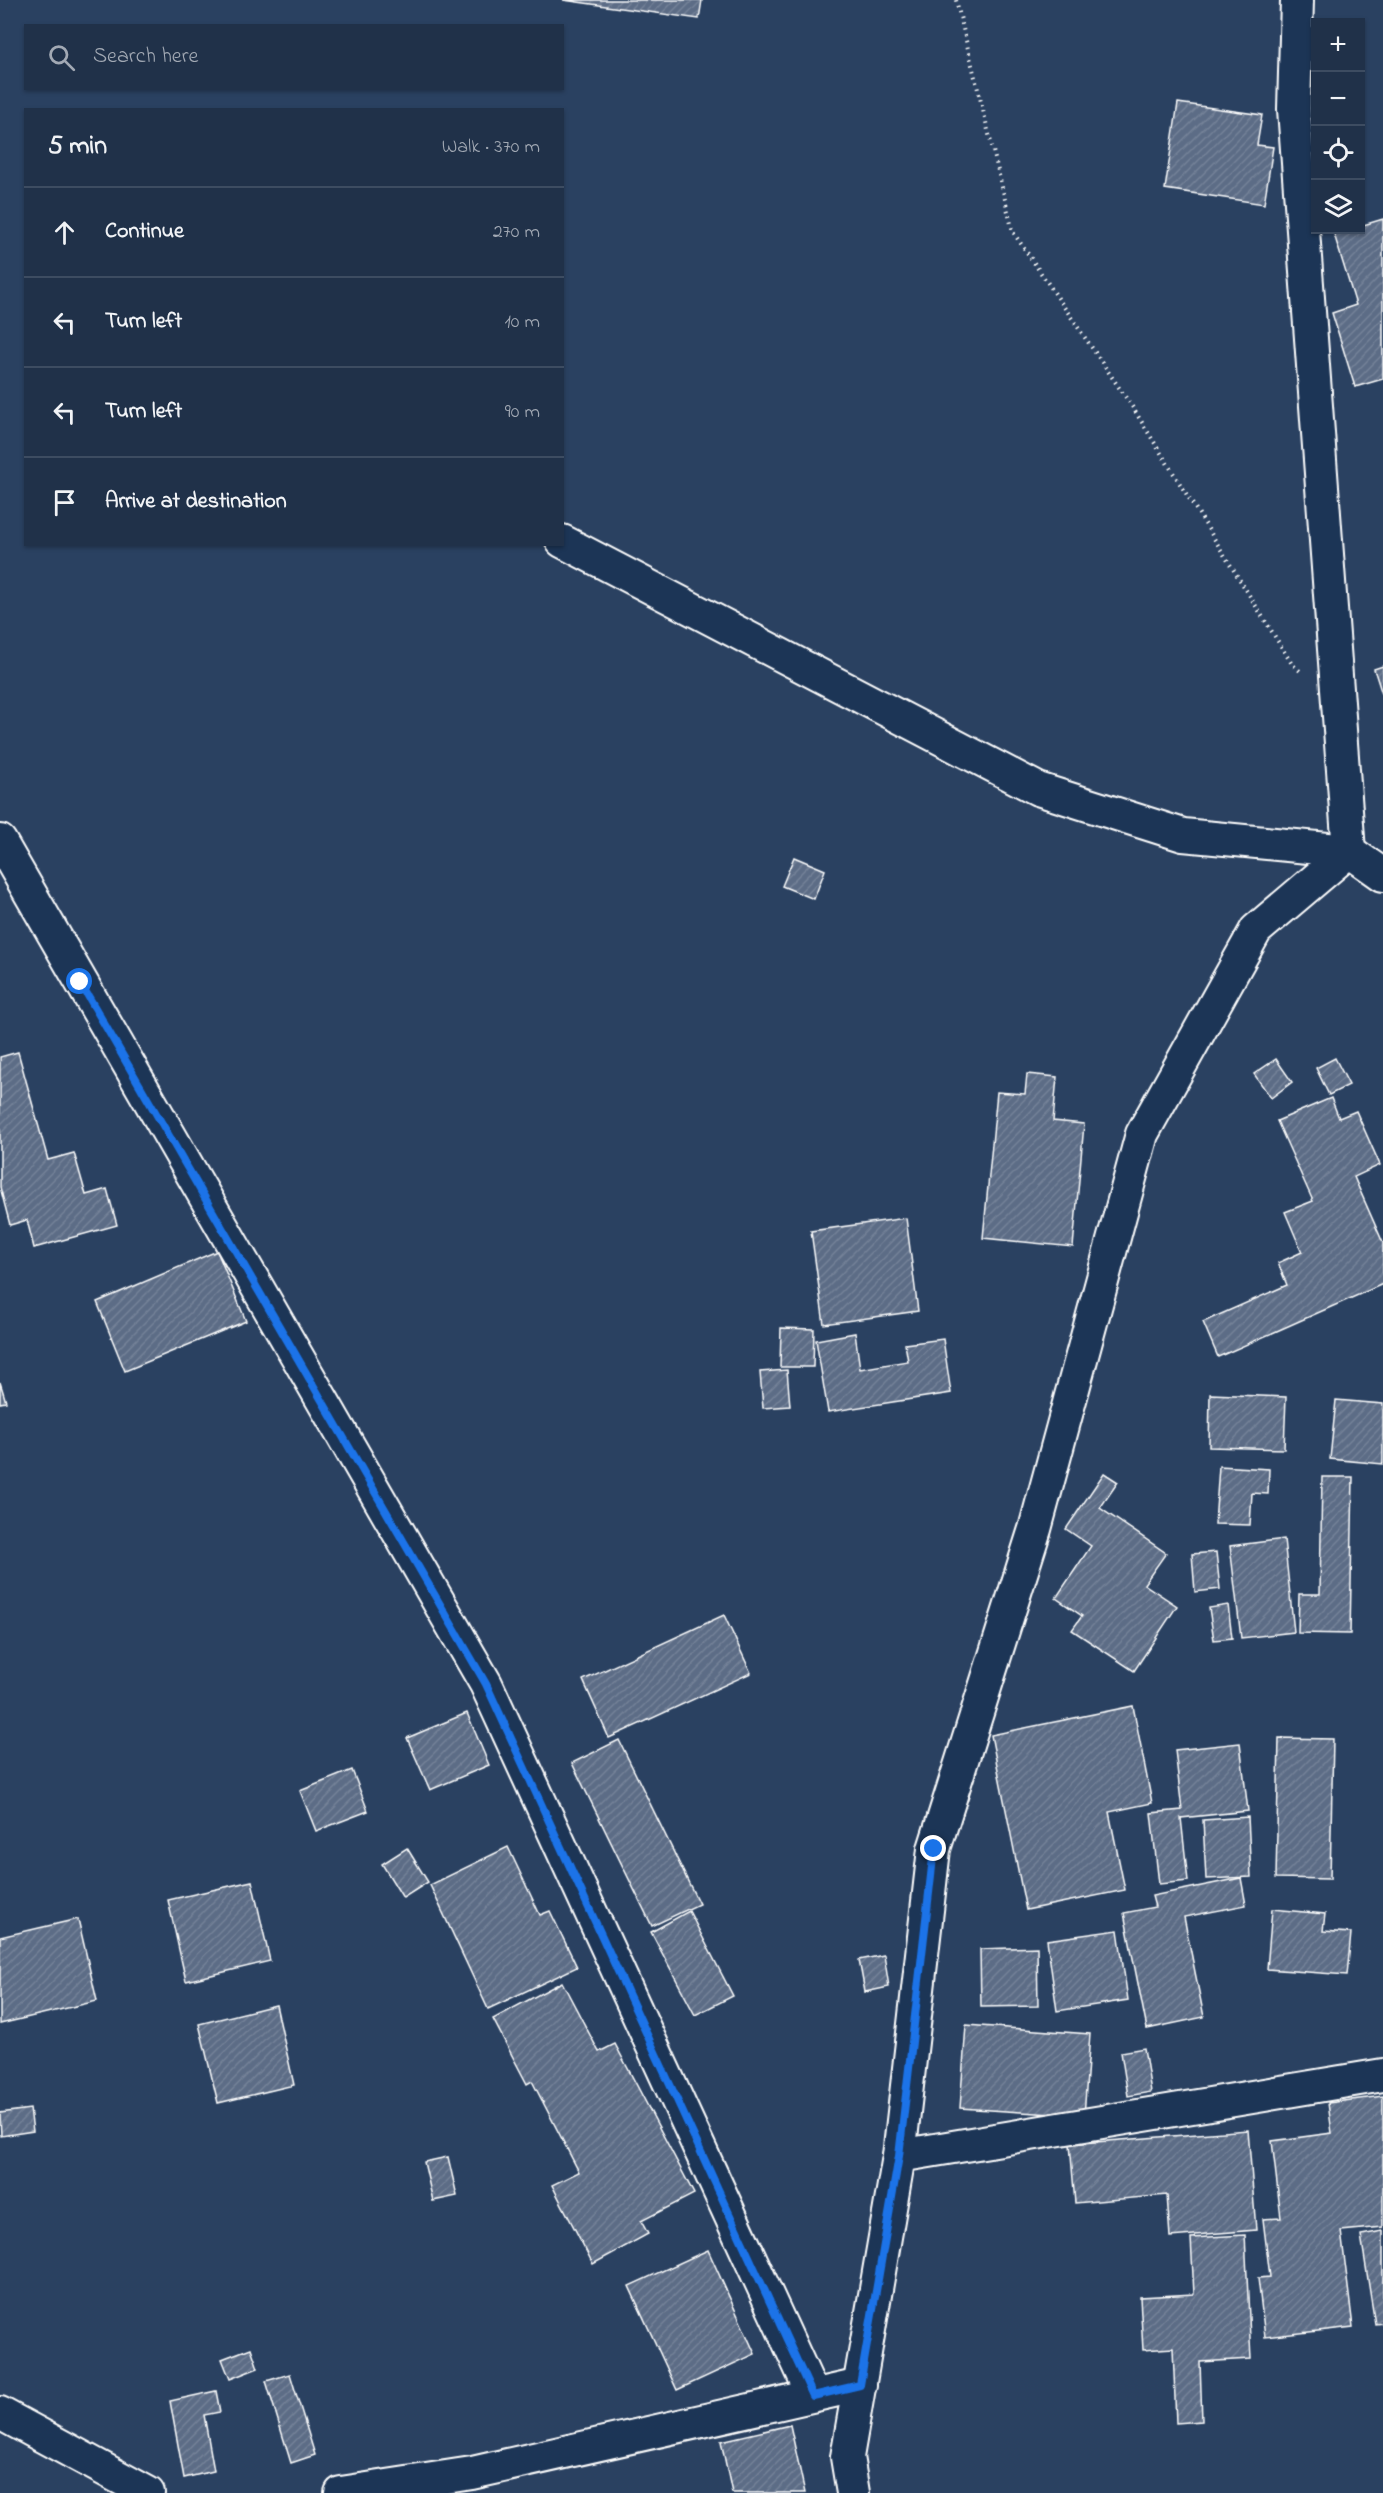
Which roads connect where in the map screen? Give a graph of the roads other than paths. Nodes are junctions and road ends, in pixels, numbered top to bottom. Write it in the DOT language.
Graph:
graph roads {
  1 [pos="1297,0"];
  2 [pos="564,541"];
  3 [pos="0,841"];
  4 [pos="1349,851"];
  5 [pos="1383,875"];
  6 [pos="1383,2076"];
  7 [pos="899,2156"];
  8 [pos="860,2385"];
  9 [pos="813,2396"];
  10 [pos="0,2413"];
  11 [pos="148,2493"];
  12 [pos="341,2493"];
  13 [pos="853,2493"];
  1 -- 4 [label="street"];
  2 -- 4 [label="street"];
  3 -- 9 [label="street"];
  4 -- 5 [label="street"];
  4 -- 7 [label="street"];
  6 -- 7 [label="street"];
  7 -- 8 [label="street"];
  8 -- 9 [label="street"];
  8 -- 13 [label="street"];
  9 -- 12 [label="street"];
  10 -- 11 [label="street"];
}
